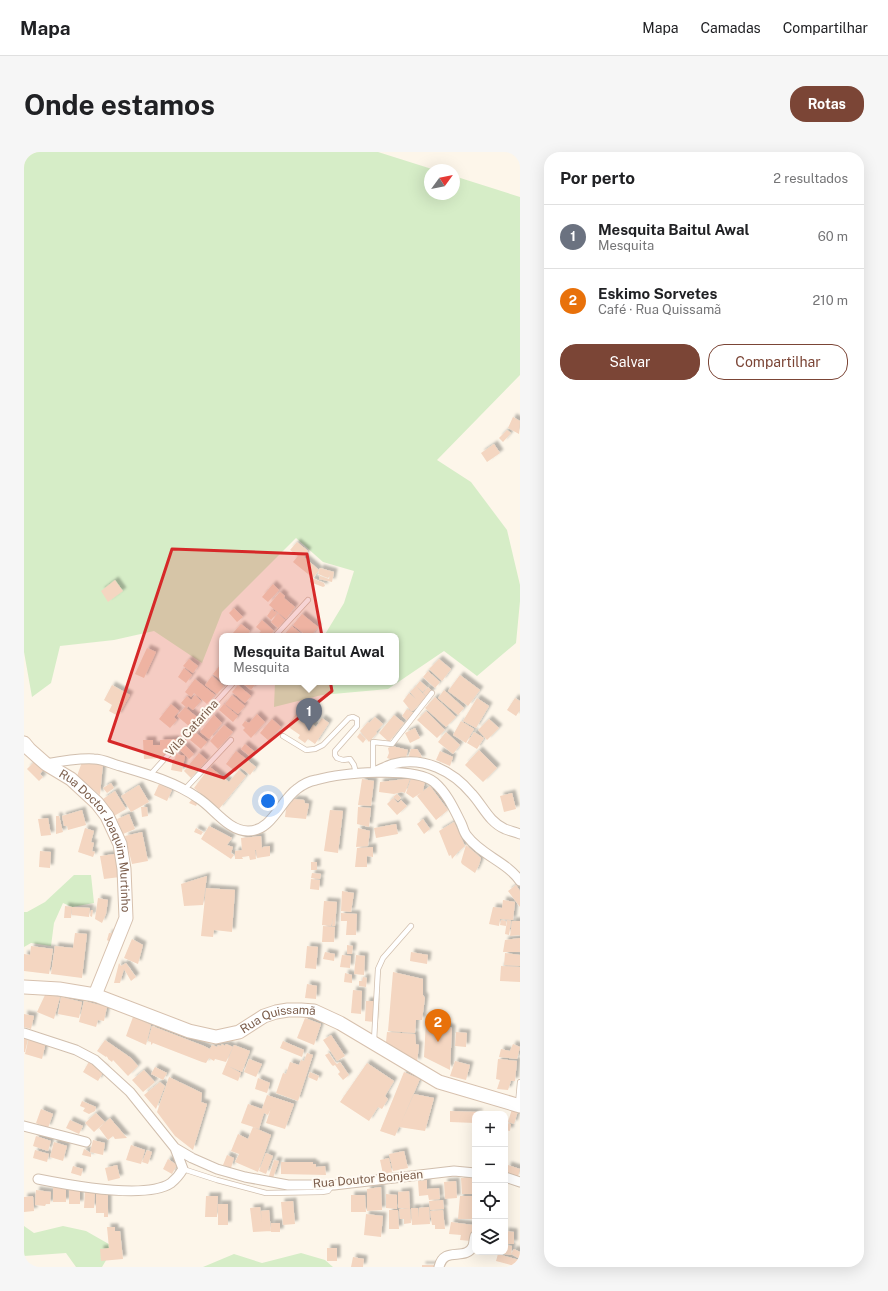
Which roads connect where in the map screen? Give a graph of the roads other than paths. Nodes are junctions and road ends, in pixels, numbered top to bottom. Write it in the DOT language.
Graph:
graph roads {
  1 [pos="308,600"];
  2 [pos="278,633"];
  3 [pos="231,685"];
  4 [pos="432,692"];
  5 [pos="283,736"];
  6 [pos="231,740"];
  7 [pos="24,743"];
  8 [pos="46,764"];
  9 [pos="356,772"];
  10 [pos="373,772"];
  11 [pos="150,775"];
  12 [pos="185,789"];
  13 [pos="520,834"];
  14 [pos="520,881"];
  15 [pos="411,926"];
  16 [pos="24,987"];
  17 [pos="95,995"];
  18 [pos="24,1033"];
  19 [pos="375,1042"];
  20 [pos="520,1082"];
  21 [pos="519,1106"];
  22 [pos="24,1126"];
  23 [pos="86,1142"];
  24 [pos="175,1148"];
  25 [pos="183,1169"];
  26 [pos="472,1173"];
  27 [pos="508,1178"];
  28 [pos="38,1180"];
  29 [pos="520,1182"];
  30 [pos="334,1184"];
  31 [pos="472,1247"];
  32 [pos="439,1267"];
  1 -- 2 [label="lane"];
  3 -- 11 [label="lane, Vila Catarina"];
  4 -- 10 [label="lane"];
  5 -- 9 [label="lane"];
  6 -- 12 [label="lane"];
  7 -- 8 [label="street, Rua Doctor Joaquim Murtinho"];
  8 -- 11 [label="street"];
  8 -- 17 [label="street, Rua Doctor Joaquim Murtinho"];
  9 -- 10 [label="street"];
  9 -- 12 [label="street"];
  10 -- 13 [label="street"];
  10 -- 14 [label="street"];
  11 -- 12 [label="street"];
  15 -- 19 [label="lane"];
  16 -- 17 [label="street, Rua Quissamã"];
  17 -- 19 [label="street, Rua Quissamã"];
  18 -- 24 [label="street, Rua Doutor Bonjean"];
  19 -- 21 [label="street, Rua Quissamã"];
  20 -- 21 [label="lane"];
  22 -- 23 [label="street"];
  24 -- 25 [label="street"];
  24 -- 30 [label="street, Rua Doutor Bonjean"];
  25 -- 28 [label="street"];
  25 -- 30 [label="lane"];
  26 -- 30 [label="street, Rua Doutor Bonjean"];
  27 -- 29 [label="street"];
  31 -- 32 [label="street"];
}
